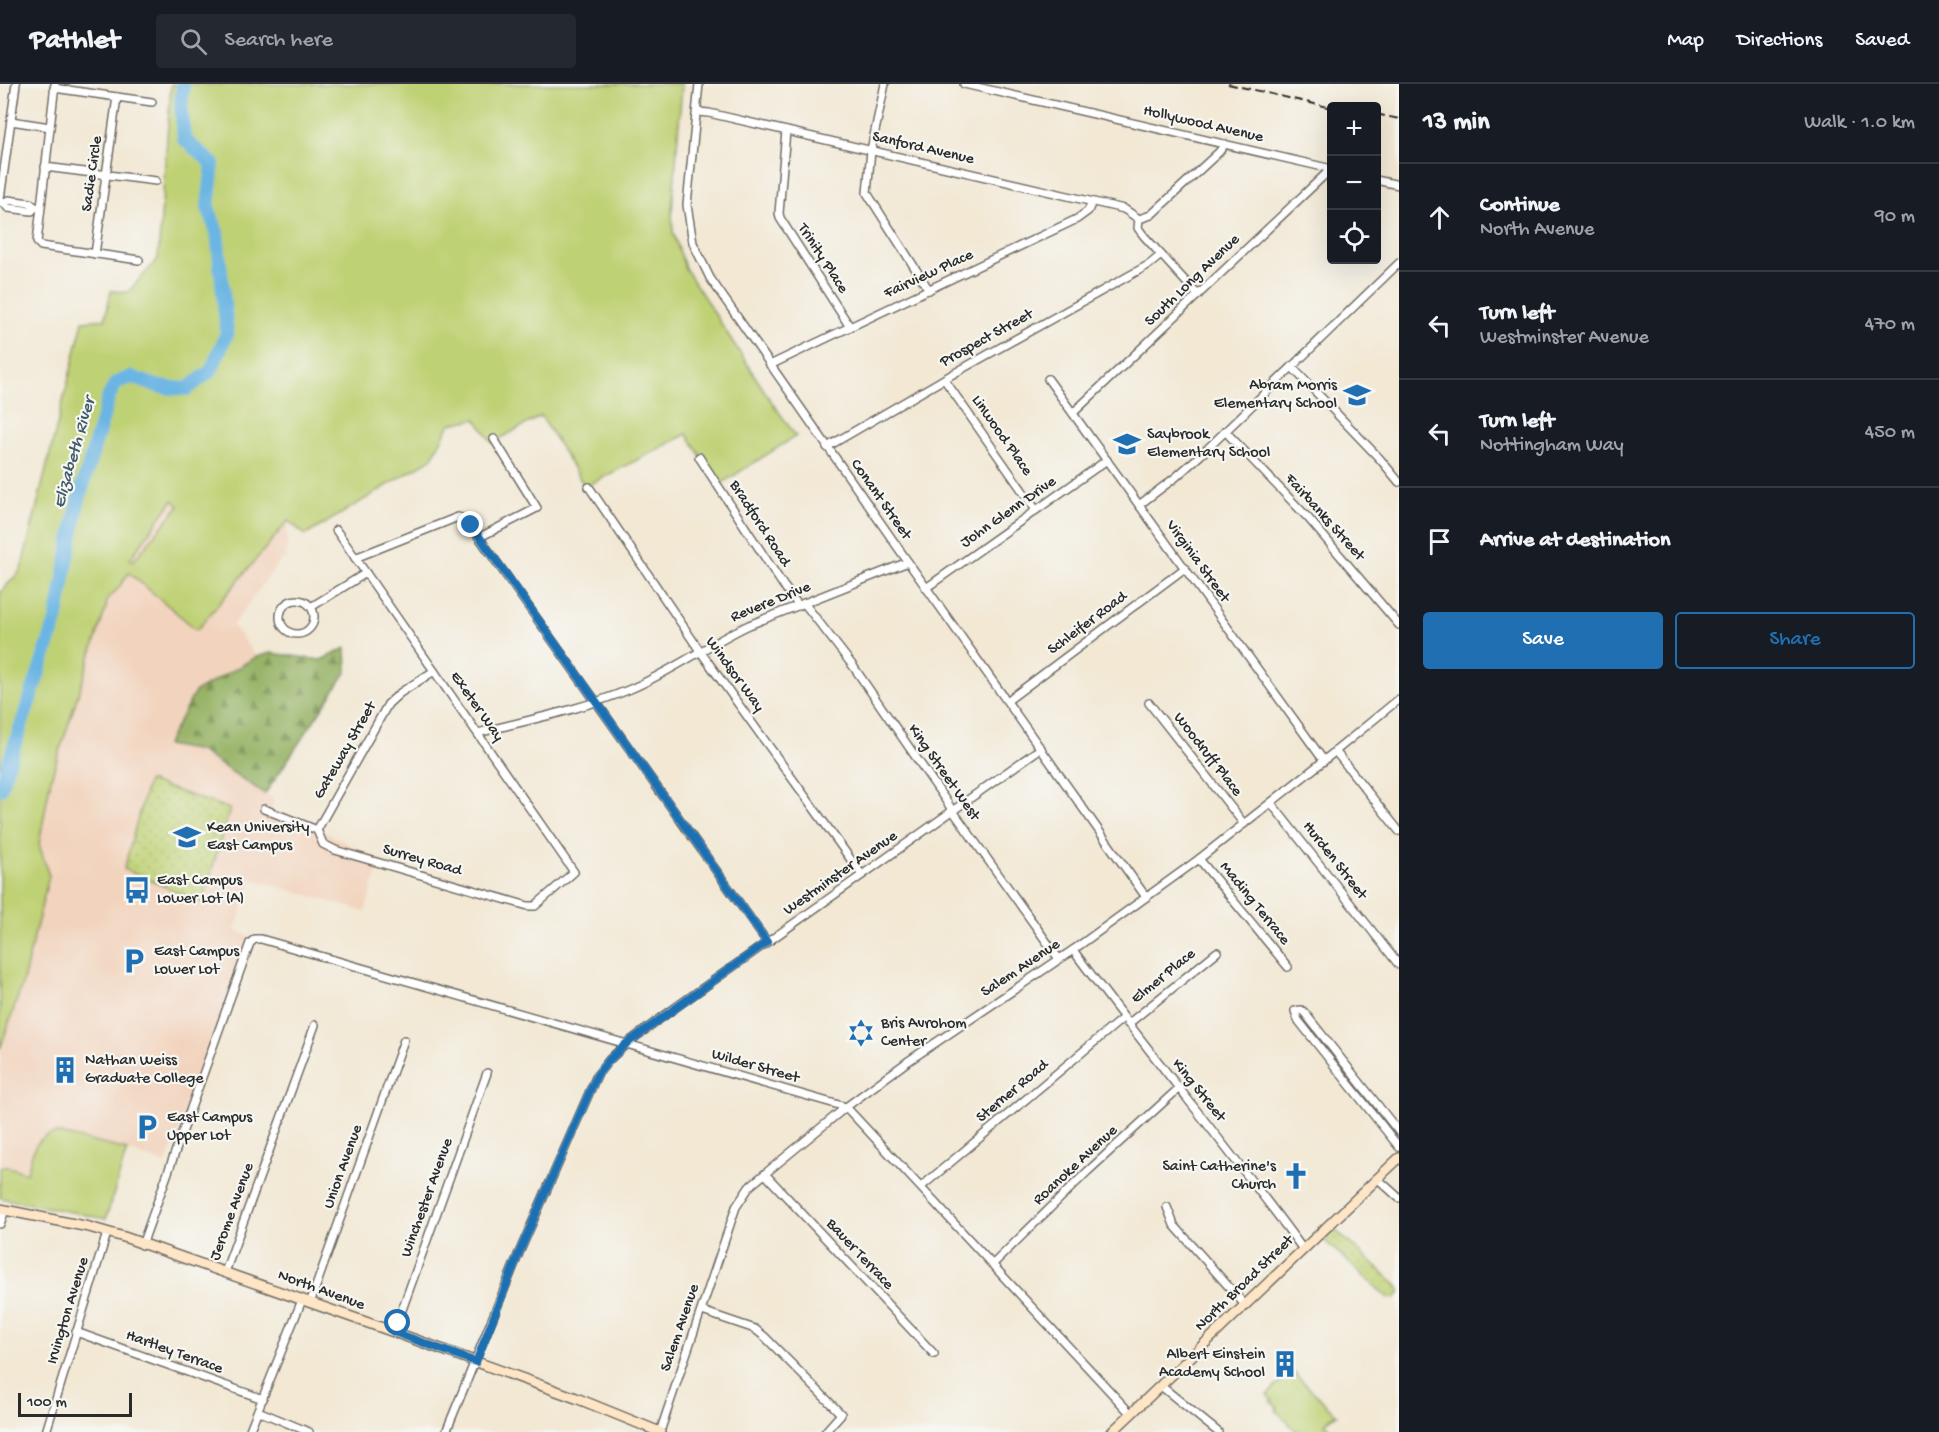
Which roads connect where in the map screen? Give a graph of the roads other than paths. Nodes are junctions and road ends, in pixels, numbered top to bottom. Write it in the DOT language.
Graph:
graph roads {
  1 [pos="16,84"];
  2 [pos="699,84"];
  3 [pos="885,84"];
  4 [pos="964,84"];
  5 [pos="55,86"];
  6 [pos="117,97"];
  7 [pos="152,102"];
  8 [pos="698,112"];
  9 [pos="11,121"];
  10 [pos="50,127"];
  11 [pos="786,131"];
  12 [pos="1225,144"];
  13 [pos="871,150"];
  14 [pos="45,166"];
  15 [pos="1327,167"];
  16 [pos="1327,172"];
  17 [pos="106,175"];
  18 [pos="156,181"];
  19 [pos="1381,181"];
  20 [pos="1399,185"];
  21 [pos="1,201"];
  22 [pos="1092,202"];
  23 [pos="37,208"];
  24 [pos="1139,219"];
  25 [pos="95,254"];
  26 [pos="1161,255"];
  27 [pos="139,260"];
  28 [pos="1399,262"];
  29 [pos="929,290"];
  30 [pos="1197,295"];
  31 [pos="850,327"];
  32 [pos="770,365"];
  33 [pos="1292,367"];
  34 [pos="944,379"];
  35 [pos="1047,379"];
  36 [pos="1073,413"];
  37 [pos="1225,431"];
  38 [pos="494,439"];
  39 [pos="827,447"];
  40 [pos="699,457"];
  41 [pos="1107,460"];
  42 [pos="1399,482"];
  43 [pos="589,487"];
  44 [pos="1139,505"];
  45 [pos="1036,510"];
  46 [pos="336,530"];
  47 [pos="480,537"];
  48 [pos="356,558"];
  49 [pos="908,562"];
  50 [pos="1185,568"];
  51 [pos="366,573"];
  52 [pos="926,588"];
  53 [pos="802,604"];
  54 [pos="311,607"];
  55 [pos="1399,625"];
  56 [pos="700,651"];
  57 [pos="434,671"];
  58 [pos="1399,699"];
  59 [pos="596,701"];
  60 [pos="1007,701"];
  61 [pos="1149,703"];
  62 [pos="478,733"];
  63 [pos="1041,748"];
  64 [pos="1335,751"];
  65 [pos="1324,761"];
  66 [pos="1271,803"];
  67 [pos="264,809"];
  68 [pos="952,811"];
  69 [pos="1244,824"];
  70 [pos="317,830"];
  71 [pos="1399,831"];
  72 [pos="1199,859"];
  73 [pos="574,872"];
  74 [pos="862,875"];
  75 [pos="1146,897"];
  76 [pos="767,942"];
  77 [pos="1073,950"];
  78 [pos="1217,952"];
  79 [pos="1059,959"];
  80 [pos="1399,965"];
  81 [pos="1288,967"];
  82 [pos="1125,1021"];
  83 [pos="315,1025"];
  84 [pos="404,1040"];
  85 [pos="626,1044"];
  86 [pos="1336,1052"];
  87 [pos="1328,1058"];
  88 [pos="487,1073"];
  89 [pos="1178,1089"];
  90 [pos="1371,1097"];
  91 [pos="1364,1102"];
  92 [pos="846,1107"];
  93 [pos="1399,1132"];
  94 [pos="1399,1147"];
  95 [pos="1399,1158"];
  96 [pos="765,1174"];
  97 [pos="1377,1178"];
  98 [pos="921,1187"];
  99 [pos="1399,1198"];
  100 [pos="1167,1207"];
  101 [pos="2,1209"];
  102 [pos="0,1224"];
  103 [pos="107,1233"];
  104 [pos="142,1245"];
  105 [pos="1302,1248"];
  106 [pos="993,1264"];
  107 [pos="225,1272"];
  108 [pos="306,1302"];
  109 [pos="1245,1305"];
  110 [pos="702,1311"];
  111 [pos="76,1332"];
  112 [pos="394,1332"];
  113 [pos="934,1354"];
  114 [pos="476,1362"];
  115 [pos="1161,1386"];
  116 [pos="263,1399"];
  117 [pos="258,1411"];
  118 [pos="1131,1414"];
  119 [pos="46,1432"];
  120 [pos="249,1432"];
  121 [pos="309,1432"];
  122 [pos="446,1432"];
  123 [pos="660,1432"];
  124 [pos="825,1432"];
  125 [pos="1112,1432"];
  126 [pos="1218,1432"];
  1 -- 9 [label="street"];
  2 -- 8 [label="street, Conant Street"];
  3 -- 13 [label="street"];
  4 -- 12 [label="street, Hollywood Avenue"];
  5 -- 6 [label="street"];
  5 -- 10 [label="street"];
  6 -- 7 [label="street"];
  6 -- 17 [label="street, Sadie Circle"];
  8 -- 11 [label="street, Sanford Avenue"];
  8 -- 32 [label="street, Conant Street"];
  9 -- 10 [label="street"];
  9 -- 21 [label="street"];
  10 -- 14 [label="street"];
  11 -- 13 [label="street, Sanford Avenue"];
  11 -- 31 [label="street, Trinity Place"];
  12 -- 15 [label="street, Hollywood Avenue"];
  12 -- 24 [label="street"];
  13 -- 22 [label="street, Sanford Avenue"];
  13 -- 29 [label="street"];
  14 -- 17 [label="street"];
  14 -- 23 [label="street"];
  16 -- 30 [label="street, South Long Avenue"];
  17 -- 18 [label="street"];
  17 -- 25 [label="street, Sadie Circle"];
  19 -- 20 [label="street"];
  21 -- 23 [label="street"];
  22 -- 24 [label="street, Sanford Avenue"];
  22 -- 29 [label="street, Fairview Place"];
  23 -- 25 [label="street"];
  24 -- 26 [label="street"];
  25 -- 27 [label="street"];
  26 -- 30 [label="street"];
  26 -- 34 [label="street, Prospect Street"];
  28 -- 33 [label="street"];
  29 -- 31 [label="street, Fairview Place"];
  30 -- 36 [label="street, South Long Avenue"];
  31 -- 32 [label="street, Fairview Place"];
  32 -- 39 [label="street, Conant Street"];
  33 -- 37 [label="street"];
  33 -- 42 [label="street"];
  34 -- 39 [label="street, Prospect Street"];
  34 -- 45 [label="street, Linwood Place"];
  35 -- 36 [label="street, Virginia Street"];
  36 -- 41 [label="street, Virginia Street"];
  37 -- 44 [label="street"];
  37 -- 55 [label="street, Fairbanks Street"];
  38 -- 47 [label="street"];
  39 -- 49 [label="street, Conant Street"];
  40 -- 53 [label="street, Bradford Road"];
  41 -- 44 [label="street, Virginia Street"];
  41 -- 45 [label="street, John Glenn Drive"];
  43 -- 56 [label="street, Windsor Way"];
  44 -- 50 [label="street, Virginia Street"];
  45 -- 52 [label="street, John Glenn Drive"];
  46 -- 48 [label="street, Exeter Way"];
  47 -- 48 [label="street"];
  47 -- 59 [label="street"];
  48 -- 51 [label="street, Exeter Way"];
  49 -- 52 [label="street, Conant Street"];
  49 -- 53 [label="street, Revere Drive"];
  50 -- 60 [label="street, Schleifer Road"];
  50 -- 65 [label="street, Virginia Street"];
  51 -- 54 [label="street"];
  51 -- 57 [label="street, Exeter Way"];
  52 -- 60 [label="street, Conant Street"];
  53 -- 56 [label="street, Revere Drive"];
  53 -- 68 [label="street, King Street West"];
  54 -- 54 [label="street"];
  56 -- 59 [label="street, Revere Drive"];
  56 -- 74 [label="street, Windsor Way"];
  57 -- 62 [label="street, Exeter Way"];
  57 -- 70 [label="street, Gateway Street"];
  58 -- 64 [label="street, Salem Avenue"];
  59 -- 62 [label="street, Revere Drive"];
  59 -- 76 [label="street"];
  60 -- 63 [label="street, Conant Street"];
  61 -- 69 [label="street, Woodruff Place"];
  62 -- 73 [label="street, Exeter Way"];
  63 -- 68 [label="street, Westminster Avenue"];
  63 -- 75 [label="street, Conant Street"];
  64 -- 65 [label="street, Salem Avenue"];
  64 -- 71 [label="street"];
  65 -- 66 [label="street, Salem Avenue"];
  66 -- 69 [label="street, Salem Avenue"];
  66 -- 80 [label="street, Hurden Street"];
  67 -- 70 [label="street, Surrey Road"];
  68 -- 74 [label="street, Westminster Avenue"];
  68 -- 79 [label="street, King Street West"];
  69 -- 72 [label="street, Salem Avenue"];
  70 -- 73 [label="street, Surrey Road"];
  72 -- 75 [label="street, Salem Avenue"];
  72 -- 81 [label="street, Mading Terrace"];
  74 -- 76 [label="street, Westminster Avenue"];
  75 -- 77 [label="street, Salem Avenue"];
  76 -- 85 [label="street, Westminster Avenue"];
  77 -- 79 [label="street, Salem Avenue"];
  77 -- 82 [label="street, King Street"];
  78 -- 82 [label="street, Elmer Place"];
  79 -- 92 [label="street, Salem Avenue"];
  82 -- 89 [label="street, King Street"];
  82 -- 98 [label="street, Sterner Road"];
  83 -- 107 [label="street, Jerome Avenue"];
  84 -- 108 [label="street, Union Avenue"];
  85 -- 92 [label="street, Wilder Street"];
  85 -- 104 [label="street, Wilder Street"];
  85 -- 114 [label="street, Westminster Avenue"];
  86 -- 87 [label="street"];
  86 -- 87 [label="street"];
  86 -- 90 [label="street"];
  87 -- 91 [label="street"];
  88 -- 112 [label="street, Winchester Avenue"];
  89 -- 105 [label="street, King Street"];
  89 -- 106 [label="street, Roanoke Avenue"];
  90 -- 91 [label="street"];
  90 -- 93 [label="street"];
  91 -- 94 [label="street"];
  92 -- 96 [label="street, Salem Avenue"];
  92 -- 98 [label="street"];
  95 -- 97 [label="main road, North Broad Street"];
  96 -- 110 [label="street, Salem Avenue"];
  96 -- 113 [label="street, Bauer Terrace"];
  97 -- 99 [label="street"];
  97 -- 105 [label="main road, North Broad Street"];
  98 -- 106 [label="street"];
  100 -- 109 [label="street"];
  101 -- 102 [label="street"];
  101 -- 103 [label="main road, North Avenue"];
  103 -- 104 [label="main road, North Avenue"];
  103 -- 111 [label="street, Irvington Avenue"];
  104 -- 107 [label="main road, North Avenue"];
  105 -- 109 [label="main road, North Broad Street"];
  106 -- 118 [label="street"];
  107 -- 108 [label="main road, North Avenue"];
  108 -- 112 [label="main road, North Avenue"];
  108 -- 116 [label="street, Union Avenue"];
  109 -- 115 [label="main road, North Broad Street"];
  110 -- 123 [label="street, Salem Avenue"];
  110 -- 124 [label="street"];
  111 -- 116 [label="street, Hartley Terrace"];
  111 -- 119 [label="street, Irvington Avenue"];
  112 -- 114 [label="main road, North Avenue"];
  114 -- 122 [label="street, Westminster Avenue"];
  114 -- 123 [label="main road, North Avenue"];
  115 -- 118 [label="main road, North Broad Street"];
  115 -- 126 [label="street"];
  116 -- 117 [label="street, Union Avenue"];
  117 -- 120 [label="street, Union Avenue"];
  117 -- 121 [label="street"];
  118 -- 125 [label="main road, North Broad Street"];
}
